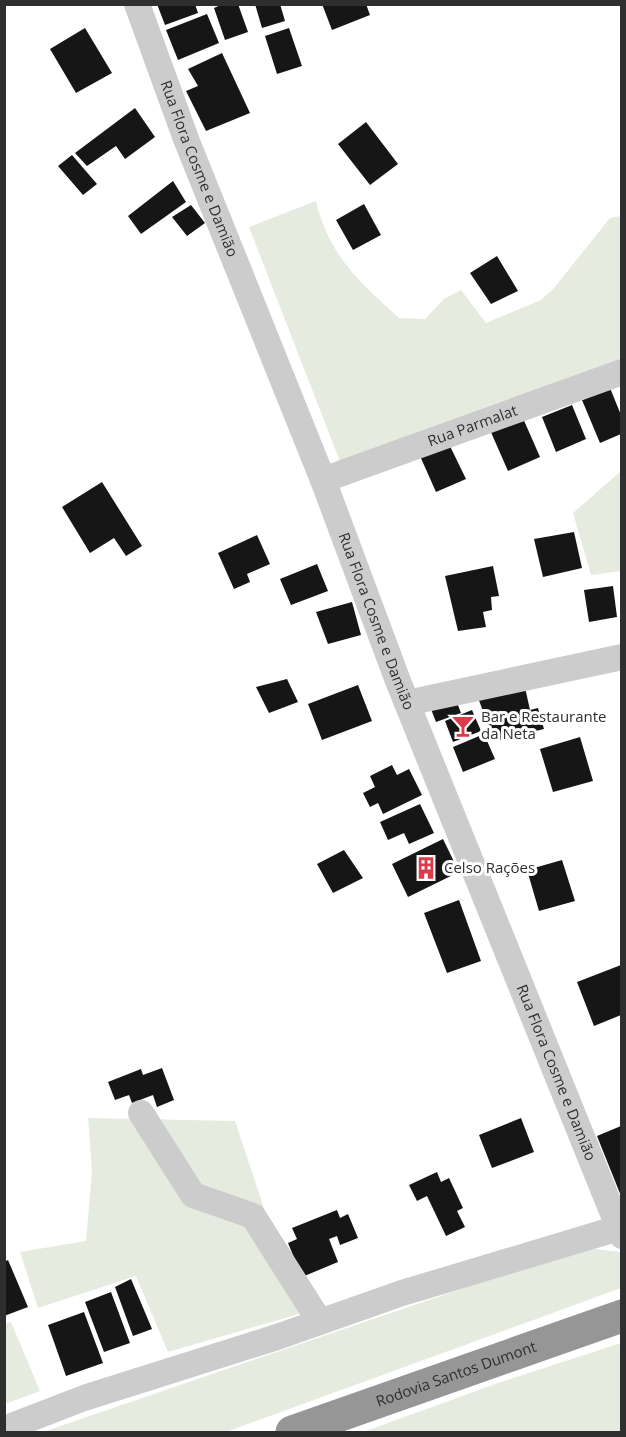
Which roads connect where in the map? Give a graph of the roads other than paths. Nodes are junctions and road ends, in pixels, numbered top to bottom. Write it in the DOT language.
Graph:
graph roads {
  1 [pos="137,4"];
  2 [pos="621,372"];
  3 [pos="323,480"];
  4 [pos="621,657"];
  5 [pos="407,703"];
  6 [pos="141,1113"];
  7 [pos="620,1230"];
  8 [pos="621,1316"];
  9 [pos="320,1322"];
  10 [pos="4,1429"];
  11 [pos="292,1432"];
  1 -- 3 [label="street, Rua Flora Cosme e Damião"];
  2 -- 3 [label="street, Rua Parmalat"];
  3 -- 5 [label="street, Rua Flora Cosme e Damião"];
  4 -- 5 [label="street"];
  5 -- 7 [label="street, Rua Flora Cosme e Damião"];
  6 -- 9 [label="street"];
  7 -- 9 [label="street"];
  8 -- 11 [label="highway, Rodovia Santos Dumont"];
  9 -- 10 [label="street"];
}
